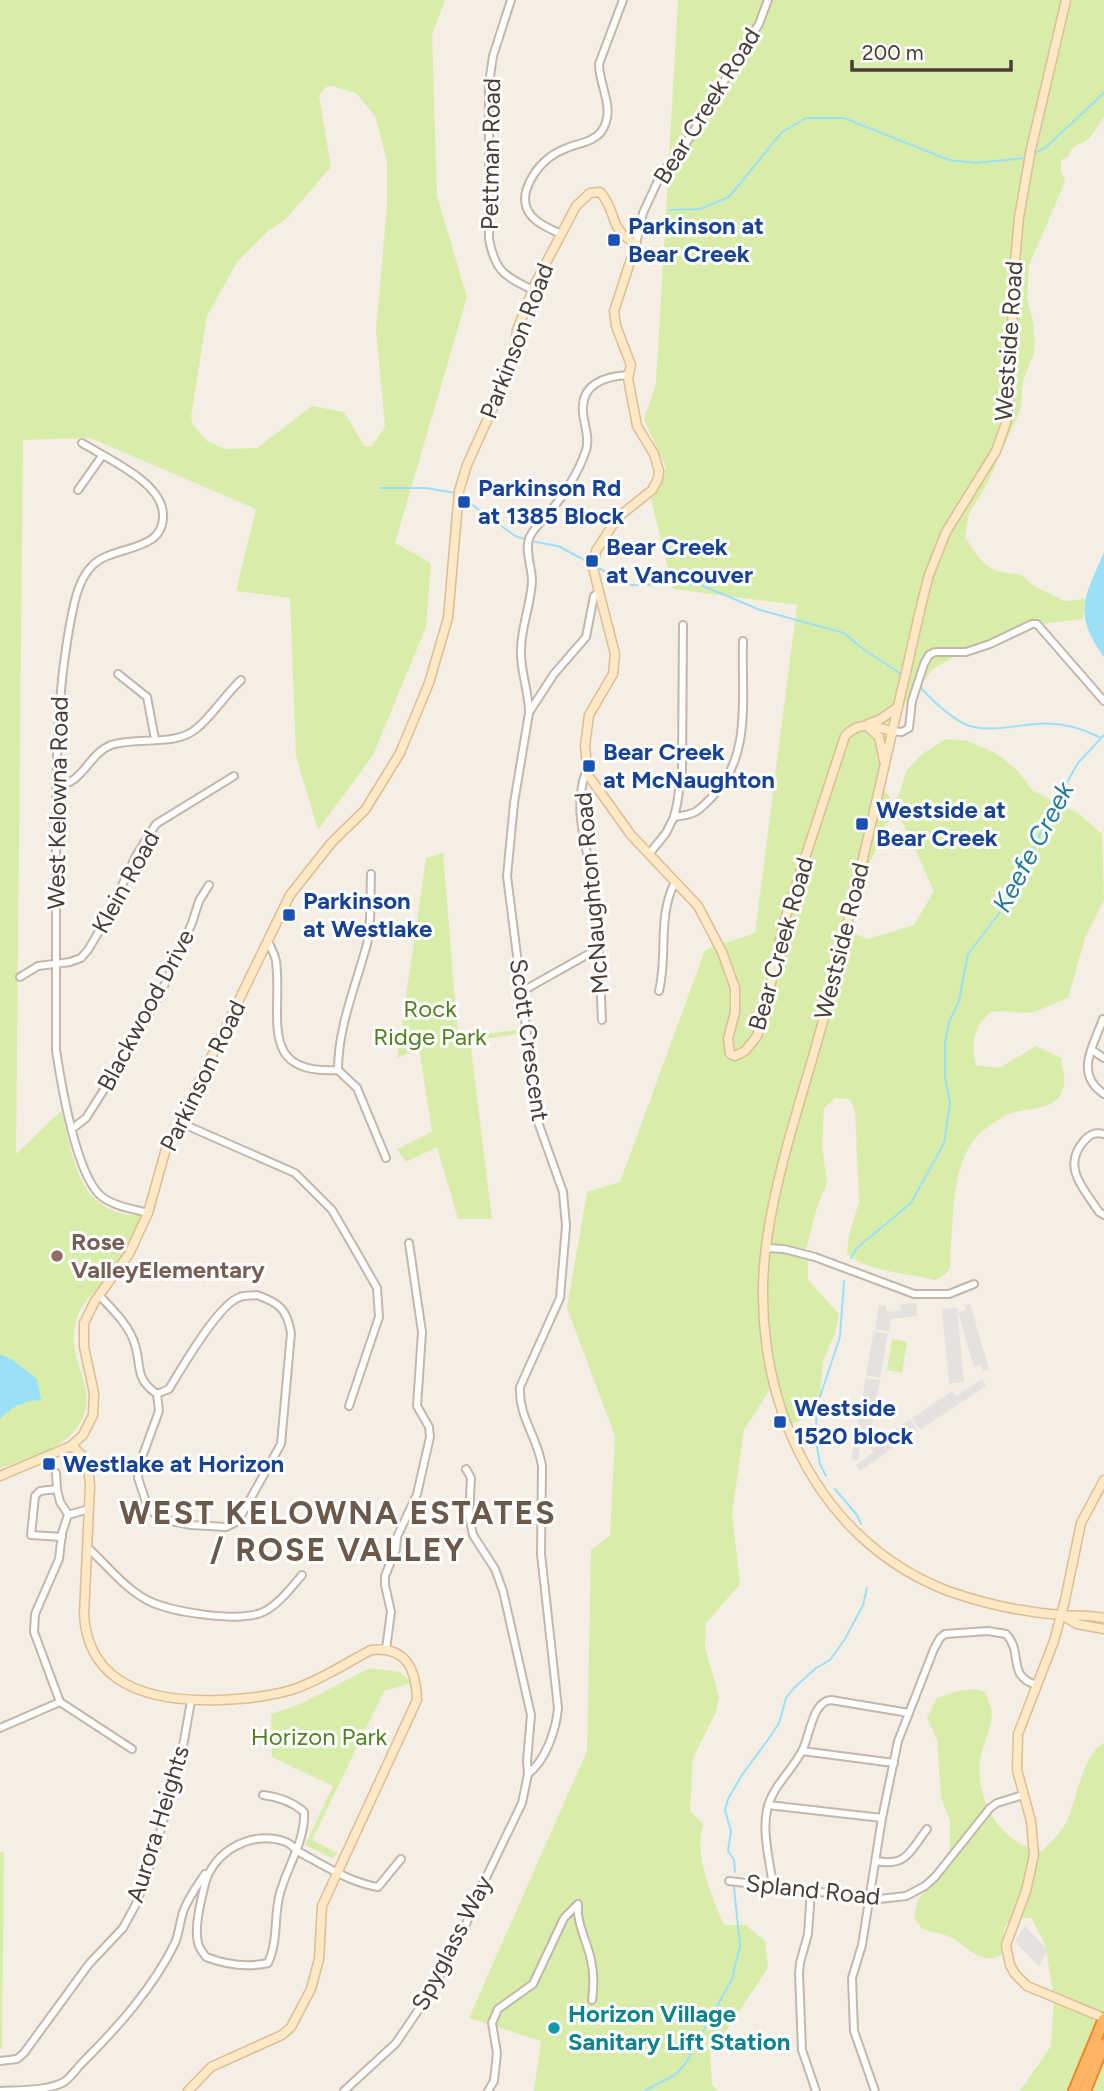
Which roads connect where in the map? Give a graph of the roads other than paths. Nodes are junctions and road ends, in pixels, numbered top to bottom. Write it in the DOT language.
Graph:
graph roads {
  1 [pos="511,0"];
  2 [pos="623,0"];
  3 [pos="768,0"];
  4 [pos="1066,0"];
  5 [pos="561,234"];
  6 [pos="636,244"];
  7 [pos="533,290"];
  8 [pos="629,375"];
  9 [pos="82,443"];
  10 [pos="102,456"];
  11 [pos="78,490"];
  12 [pos="599,592"];
  13 [pos="683,625"];
  14 [pos="743,641"];
  15 [pos="118,674"];
  16 [pos="241,680"];
  17 [pos="1104,701"];
  18 [pos="898,707"];
  19 [pos="529,713"];
  20 [pos="865,725"];
  21 [pos="892,731"];
  22 [pos="155,739"];
  23 [pos="587,767"];
  24 [pos="884,767"];
  25 [pos="234,776"];
  26 [pos="56,785"];
  27 [pos="674,817"];
  28 [pos="649,854"];
  29 [pos="371,874"];
  30 [pos="675,883"];
  31 [pos="209,885"];
  32 [pos="268,941"];
  33 [pos="598,948"];
  34 [pos="55,963"];
  35 [pos="20,977"];
  36 [pos="659,991"];
  37 [pos="522,992"];
  38 [pos="1104,1018"];
  39 [pos="602,1020"];
  40 [pos="1092,1050"];
  41 [pos="1104,1058"];
  42 [pos="338,1070"];
  43 [pos="1104,1094"];
  44 [pos="181,1123"];
  45 [pos="72,1128"];
  46 [pos="1104,1134"];
  47 [pos="386,1158"];
  48 [pos="148,1213"];
  49 [pos="1104,1215"];
  50 [pos="409,1243"];
  51 [pos="766,1248"];
  52 [pos="974,1284"];
  53 [pos="99,1295"];
  54 [pos="156,1394"];
  55 [pos="349,1406"];
  56 [pos="71,1446"];
  57 [pos="466,1469"];
  58 [pos="56,1473"];
  59 [pos="0,1476"];
  60 [pos="1104,1480"];
  61 [pos="57,1489"];
  62 [pos="89,1509"];
  63 [pos="68,1514"];
  64 [pos="62,1537"];
  65 [pos="87,1547"];
  66 [pos="302,1575"];
  67 [pos="1061,1615"];
  68 [pos="1104,1618"];
  69 [pos="1104,1629"];
  70 [pos="386,1649"];
  71 [pos="1036,1685"];
  72 [pos="191,1701"];
  73 [pos="60,1702"];
  74 [pos="909,1713"];
  75 [pos="0,1728"];
  76 [pos="132,1749"];
  77 [pos="802,1751"];
  78 [pos="894,1763"];
  79 [pos="528,1774"];
  80 [pos="263,1795"];
  81 [pos="1023,1795"];
  82 [pos="768,1805"];
  83 [pos="882,1818"];
  84 [pos="927,1829"];
  85 [pos="296,1850"];
  86 [pos="401,1859"];
  87 [pos="876,1861"];
  88 [pos="208,1870"];
  89 [pos="338,1872"];
  90 [pos="729,1881"];
  91 [pos="773,1886"];
  92 [pos="811,1891"];
  93 [pos="868,1898"];
  94 [pos="592,2000"];
  95 [pos="1103,2021"];
  96 [pos="1104,2044"];
  97 [pos="0,2061"];
  98 [pos="0,2091"];
  99 [pos="188,2091"];
  100 [pos="344,2091"];
  101 [pos="488,2091"];
  102 [pos="816,2091"];
  103 [pos="876,2091"];
  104 [pos="1074,2091"];
  105 [pos="1085,2091"];
  1 -- 7 [label="street, Pettman Road"];
  2 -- 5 [label="street"];
  3 -- 6 [label="street, Bear Creek Road"];
  4 -- 18 [label="street, Westside Road"];
  5 -- 6 [label="street, Parkinson Road"];
  5 -- 7 [label="street, Parkinson Road"];
  6 -- 8 [label="street, Bear Creek Road"];
  7 -- 32 [label="street, Parkinson Road"];
  8 -- 12 [label="street, Bear Creek Road"];
  8 -- 19 [label="street, Scott Crescent"];
  9 -- 10 [label="street, West Kelowna Road"];
  10 -- 11 [label="street"];
  10 -- 26 [label="street, West Kelowna Road"];
  12 -- 19 [label="street"];
  12 -- 23 [label="street, Bear Creek Road"];
  13 -- 27 [label="street"];
  14 -- 27 [label="street"];
  15 -- 22 [label="street"];
  16 -- 22 [label="street"];
  17 -- 21 [label="street"];
  18 -- 20 [label="street"];
  18 -- 21 [label="street, Westside Road"];
  19 -- 37 [label="street, Scott Crescent"];
  20 -- 21 [label="street"];
  20 -- 24 [label="street"];
  20 -- 30 [label="street, Bear Creek Road"];
  21 -- 24 [label="street, Westside Road"];
  22 -- 26 [label="street"];
  23 -- 28 [label="street, Bear Creek Road"];
  23 -- 33 [label="street, McNaughton Road"];
  24 -- 51 [label="street, Westside Road"];
  25 -- 34 [label="street, Klein Road"];
  26 -- 34 [label="street, West Kelowna Road"];
  27 -- 28 [label="street"];
  28 -- 30 [label="street, Bear Creek Road"];
  29 -- 42 [label="street"];
  30 -- 36 [label="street"];
  31 -- 45 [label="street, Blackwood Drive"];
  32 -- 42 [label="street, Parkinson Road"];
  32 -- 44 [label="street, Parkinson Road"];
  33 -- 37 [label="street"];
  33 -- 39 [label="street, McNaughton Road"];
  34 -- 35 [label="street, Klein Road"];
  34 -- 45 [label="street, West Kelowna Road"];
  37 -- 79 [label="street, Scott Crescent"];
  38 -- 40 [label="street"];
  40 -- 41 [label="street"];
  40 -- 43 [label="street"];
  42 -- 47 [label="street"];
  44 -- 48 [label="street, Parkinson Road"];
  44 -- 55 [label="street"];
  45 -- 48 [label="street, West Kelowna Road"];
  46 -- 49 [label="street"];
  48 -- 53 [label="street, Parkinson Road"];
  50 -- 70 [label="street"];
  51 -- 52 [label="street"];
  51 -- 67 [label="street, Westside Road"];
  53 -- 54 [label="street"];
  53 -- 56 [label="street, Parkinson Road"];
  54 -- 54 [label="street"];
  56 -- 59 [label="street"];
  56 -- 62 [label="street"];
  57 -- 79 [label="street"];
  58 -- 61 [label="street"];
  60 -- 67 [label="street"];
  61 -- 63 [label="street"];
  61 -- 64 [label="street"];
  62 -- 63 [label="street"];
  62 -- 65 [label="street"];
  63 -- 64 [label="street"];
  64 -- 73 [label="street"];
  65 -- 66 [label="street"];
  65 -- 72 [label="street"];
  67 -- 68 [label="street, Westside Road"];
  67 -- 69 [label="street, Westside Road"];
  67 -- 71 [label="street"];
  70 -- 72 [label="street"];
  70 -- 89 [label="street"];
  71 -- 74 [label="street"];
  71 -- 81 [label="street"];
  72 -- 97 [label="street, Aurora Heights"];
  73 -- 75 [label="street"];
  73 -- 76 [label="street"];
  74 -- 77 [label="street"];
  74 -- 78 [label="street"];
  77 -- 78 [label="street"];
  77 -- 82 [label="street"];
  78 -- 83 [label="street"];
  79 -- 100 [label="street, Spyglass Way"];
  80 -- 85 [label="street"];
  81 -- 93 [label="street, Spland Road"];
  81 -- 95 [label="street"];
  82 -- 83 [label="street"];
  82 -- 91 [label="street"];
  83 -- 87 [label="street"];
  84 -- 87 [label="street"];
  85 -- 88 [label="street, Aurora Heights"];
  85 -- 88 [label="street"];
  85 -- 89 [label="street, Aurora Heights"];
  86 -- 89 [label="street, Aurora Heights"];
  87 -- 93 [label="street"];
  88 -- 98 [label="street, Aurora Heights"];
  89 -- 99 [label="street"];
  90 -- 91 [label="street, Spland Road"];
  91 -- 92 [label="street, Spland Road"];
  92 -- 93 [label="street, Spland Road"];
  92 -- 102 [label="street"];
  93 -- 103 [label="street"];
  94 -- 101 [label="street"];
  95 -- 104 [label="highway"];
  96 -- 105 [label="highway"];
}
